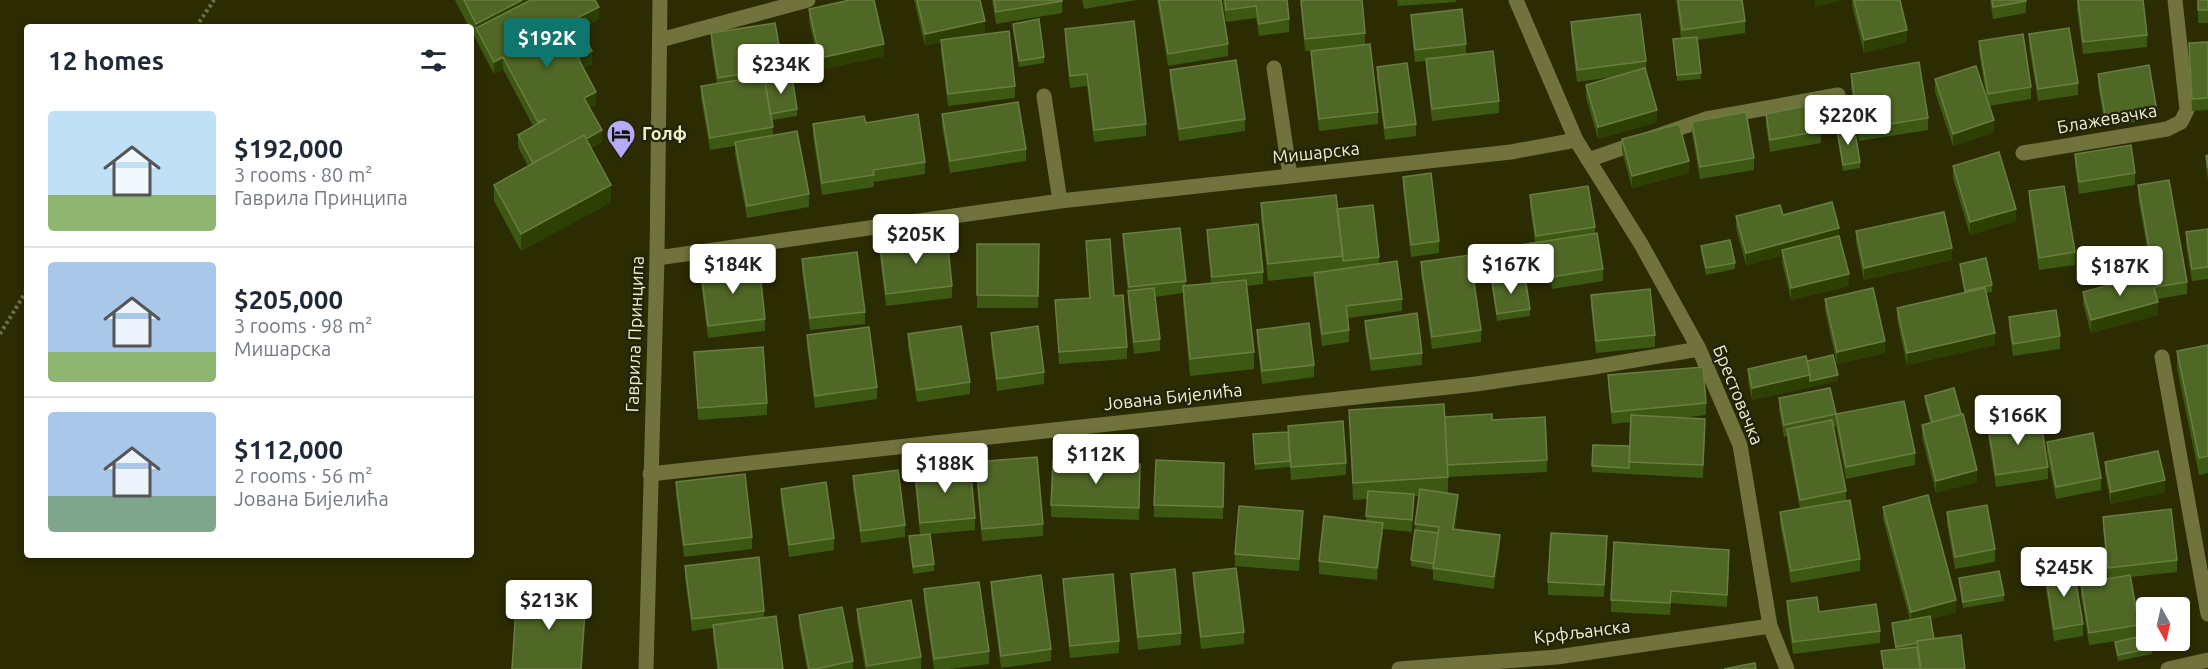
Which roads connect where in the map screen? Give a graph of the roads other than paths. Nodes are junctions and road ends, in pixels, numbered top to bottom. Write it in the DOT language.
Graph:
graph roads {
  1 [pos="660,0"];
  2 [pos="808,0"];
  3 [pos="1516,0"];
  4 [pos="2175,0"];
  5 [pos="660,40"];
  6 [pos="1275,68"];
  7 [pos="1838,95"];
  8 [pos="1044,96"];
  9 [pos="1576,140"];
  10 [pos="2023,153"];
  11 [pos="1588,160"];
  12 [pos="1290,176"];
  13 [pos="1060,201"];
  14 [pos="657,258"];
  15 [pos="1699,349"];
  16 [pos="2162,357"];
  17 [pos="650,474"];
  18 [pos="2208,614"];
  19 [pos="1770,626"];
  20 [pos="2208,660"];
  21 [pos="1558,663"];
  22 [pos="646,669"];
  23 [pos="1399,669"];
  24 [pos="1787,669"];
  25 [pos="2168,669"];
  1 -- 5 [label="street, Гаврила Принципа"];
  2 -- 5 [label="street"];
  3 -- 9 [label="street, Брестовачка"];
  4 -- 10 [label="street, Блажевачка"];
  5 -- 14 [label="street, Гаврила Принципа"];
  6 -- 12 [label="street"];
  7 -- 11 [label="street"];
  8 -- 13 [label="street"];
  9 -- 11 [label="street, Брестовачка"];
  9 -- 12 [label="street, Мишарска"];
  11 -- 15 [label="street, Брестовачка"];
  12 -- 13 [label="street, Мишарска"];
  13 -- 14 [label="street, Мишарска"];
  14 -- 17 [label="street, Гаврила Принципа"];
  15 -- 17 [label="street, Јована Бијелића"];
  15 -- 19 [label="street, Брестовачка"];
  16 -- 18 [label="street"];
  17 -- 22 [label="street, Гаврила Принципа"];
  19 -- 21 [label="street, Крфљанска"];
  19 -- 24 [label="street, Брестовачка"];
  20 -- 25 [label="street"];
  21 -- 23 [label="street, Крфљанска"];
}
